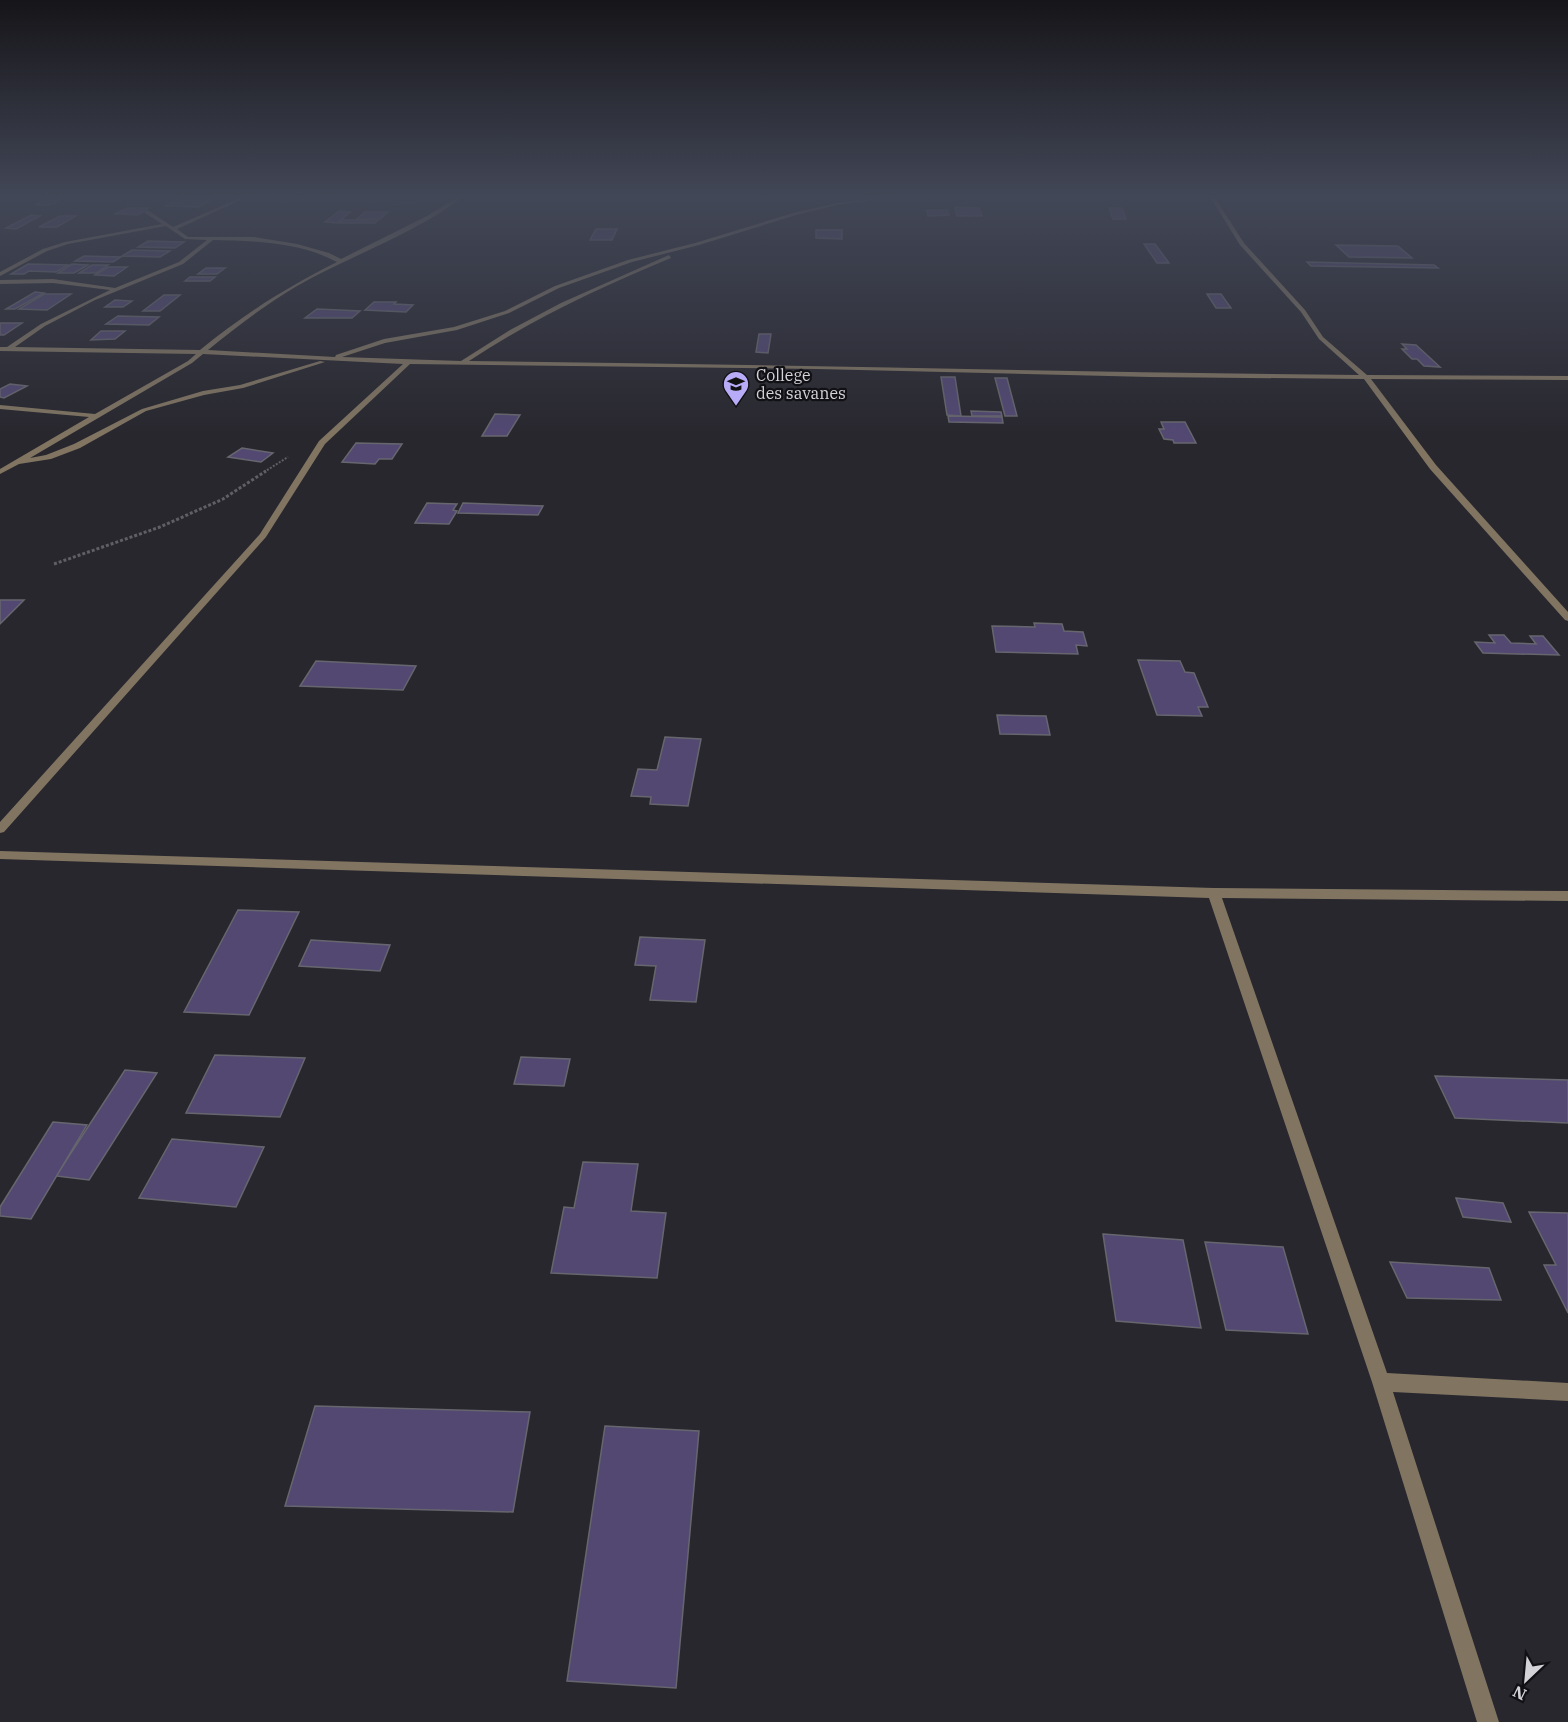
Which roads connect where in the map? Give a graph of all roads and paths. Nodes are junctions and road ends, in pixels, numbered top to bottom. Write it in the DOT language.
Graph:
graph roads {
  1 [pos="149,275"];
  2 [pos="315,275"];
  3 [pos="590,275"];
  4 [pos="627,275"];
  5 [pos="1271,275"];
  6 [pos="0,282"];
  7 [pos="114,289"];
  8 [pos="0,349"];
  9 [pos="9,350"];
  10 [pos="201,352"];
  11 [pos="332,358"];
  12 [pos="408,362"];
  13 [pos="463,362"];
  14 [pos="1366,377"];
  15 [pos="1568,378"];
  16 [pos="0,407"];
  17 [pos="96,416"];
  18 [pos="322,443"];
  19 [pos="19,462"];
  20 [pos="0,472"];
  21 [pos="54,564"];
  22 [pos="1568,618"];
  23 [pos="0,829"];
  24 [pos="0,855"];
  25 [pos="1214,893"];
  26 [pos="1568,896"];
  27 [pos="1381,1382"];
  28 [pos="1568,1392"];
  29 [pos="1488,1722"];
  1 -- 7 [label="street"];
  2 -- 10 [label="street"];
  3 -- 11 [label="street"];
  4 -- 13 [label="street"];
  5 -- 14 [label="street"];
  6 -- 7 [label="street"];
  7 -- 9 [label="street"];
  8 -- 9 [label="street"];
  9 -- 10 [label="street"];
  10 -- 11 [label="street"];
  10 -- 17 [label="street"];
  11 -- 12 [label="street"];
  11 -- 19 [label="street"];
  12 -- 13 [label="street"];
  12 -- 18 [label="street"];
  13 -- 14 [label="street"];
  14 -- 15 [label="street"];
  14 -- 22 [label="street"];
  16 -- 17 [label="street"];
  17 -- 19 [label="street"];
  18 -- 21 [label="path"];
  18 -- 23 [label="street"];
  19 -- 20 [label="street"];
  24 -- 25 [label="street"];
  25 -- 26 [label="street"];
  25 -- 27 [label="street"];
  27 -- 28 [label="street"];
  27 -- 29 [label="street"];
}
